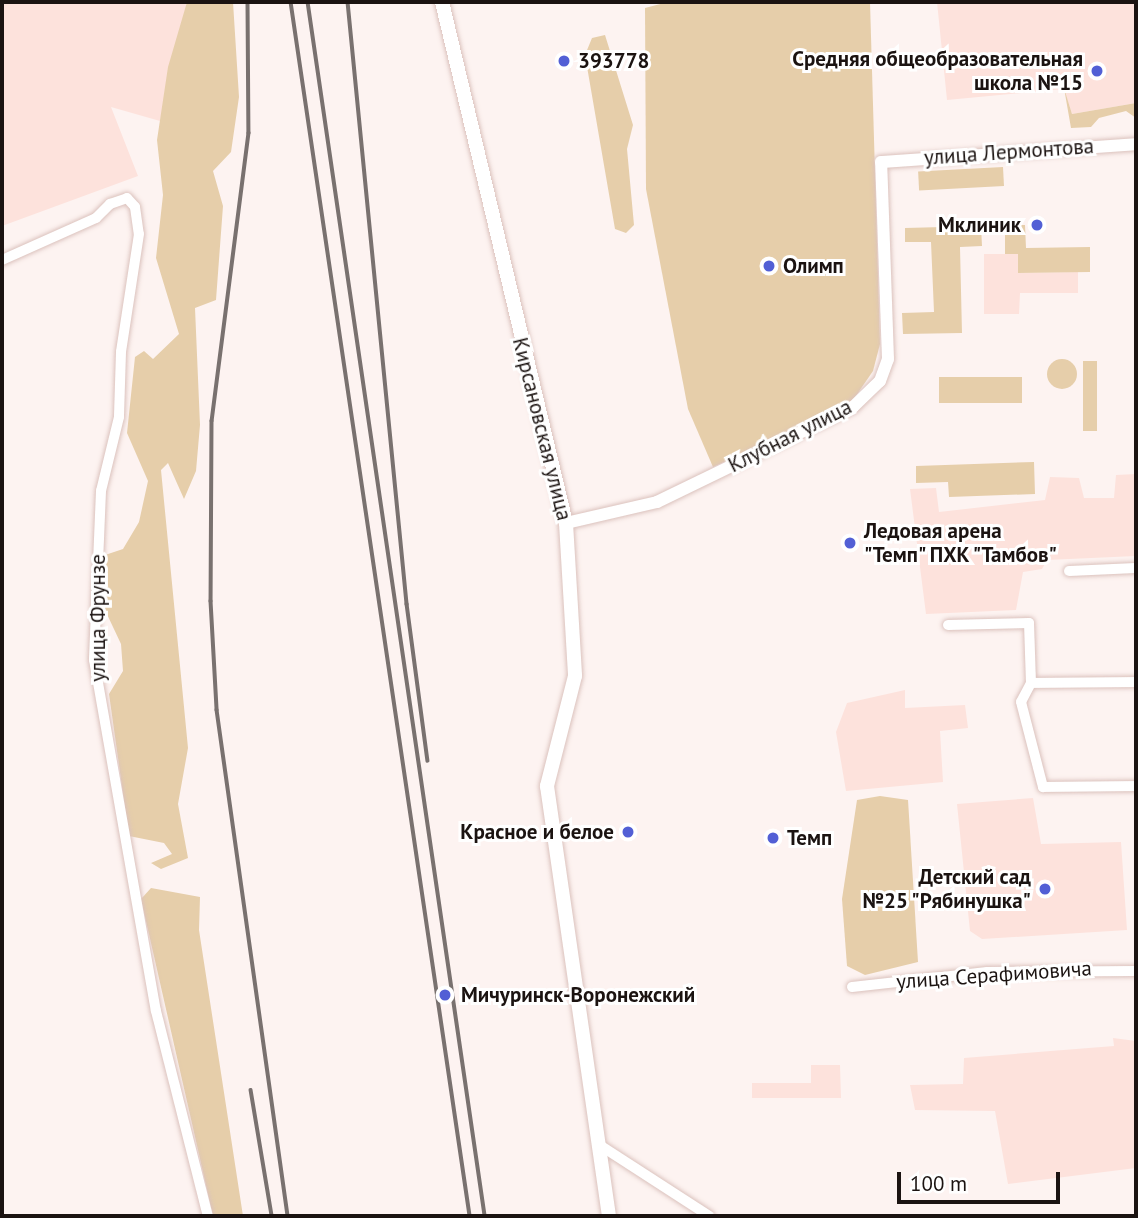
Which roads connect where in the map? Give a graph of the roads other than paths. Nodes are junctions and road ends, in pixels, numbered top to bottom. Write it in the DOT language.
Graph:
graph roads {
  1 [pos="442,2"];
  2 [pos="1136,144"];
  3 [pos="881,162"];
  4 [pos="2,260"];
  5 [pos="566,523"];
  6 [pos="1136,568"];
  7 [pos="1069,572"];
  8 [pos="948,625"];
  9 [pos="1136,682"];
  10 [pos="1031,683"];
  11 [pos="1136,786"];
  12 [pos="1136,971"];
  13 [pos="852,987"];
  14 [pos="601,1146"];
  15 [pos="208,1216"];
  16 [pos="609,1216"];
  17 [pos="709,1216"];
  1 -- 5 [label="main road, Кирсановская улица"];
  2 -- 3 [label="street, улица Лермонтова"];
  3 -- 5 [label="street, Клубная улица"];
  4 -- 15 [label="street, улица Фрунзе"];
  5 -- 14 [label="main road, Кирсановская улица"];
  6 -- 7 [label="street"];
  8 -- 10 [label="street"];
  9 -- 10 [label="street"];
  10 -- 11 [label="street"];
  12 -- 13 [label="street, улица Серафимовича"];
  14 -- 16 [label="main road, Кирсановская улица"];
  14 -- 17 [label="street"];
}
